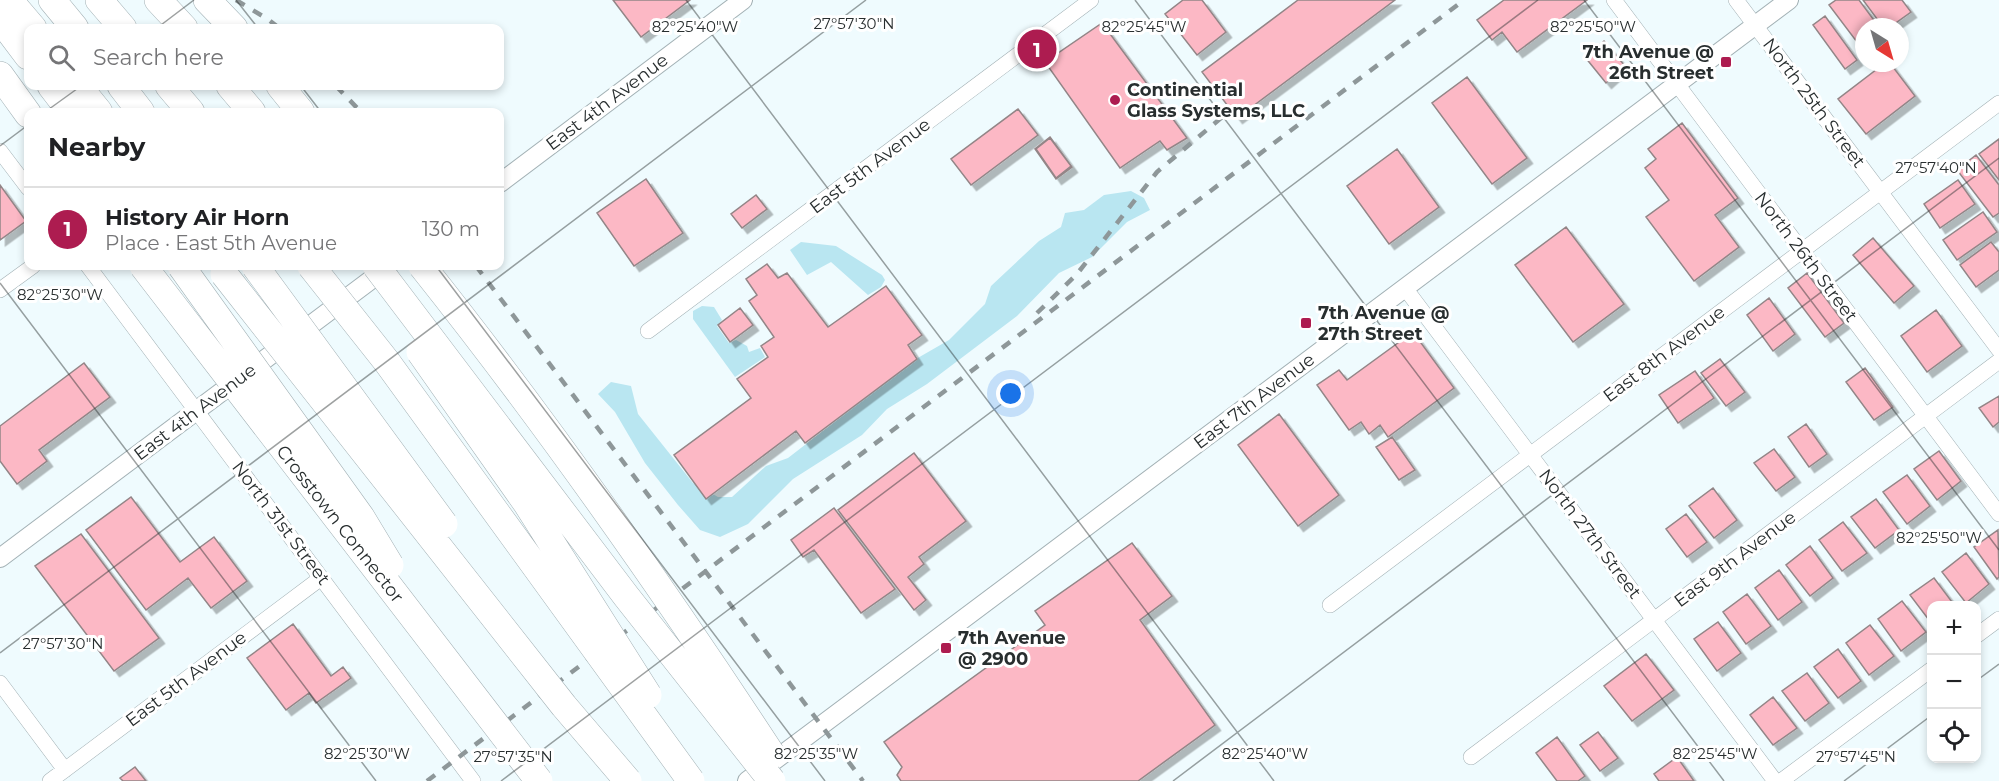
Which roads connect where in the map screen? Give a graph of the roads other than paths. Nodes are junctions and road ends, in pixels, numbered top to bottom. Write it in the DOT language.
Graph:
graph roads {
  1 [pos="9,0"];
  2 [pos="52,0"];
  3 [pos="99,0"];
  4 [pos="158,0"];
  5 [pos="207,0"];
  6 [pos="218,0"];
  7 [pos="743,0"];
  8 [pos="1091,0"];
  9 [pos="1614,0"];
  10 [pos="1736,0"];
  11 [pos="1789,0"];
  12 [pos="0,19"];
  13 [pos="30,24"];
  14 [pos="72,24"];
  15 [pos="120,24"];
  16 [pos="179,24"];
  17 [pos="231,24"];
  18 [pos="233,24"];
  19 [pos="1755,25"];
  20 [pos="24,51"];
  21 [pos="0,75"];
  22 [pos="1677,84"];
  23 [pos="54,90"];
  24 [pos="81,90"];
  25 [pos="124,90"];
  26 [pos="172,90"];
  27 [pos="233,90"];
  28 [pos="283,90"];
  29 [pos="1999,104"];
  30 [pos="24,108"];
  31 [pos="68,108"];
  32 [pos="96,108"];
  33 [pos="138,108"];
  34 [pos="187,108"];
  35 [pos="249,108"];
  36 [pos="298,108"];
  37 [pos="0,151"];
  38 [pos="504,180"];
  39 [pos="24,183"];
  40 [pos="1881,192"];
  41 [pos="1802,251"];
  42 [pos="28,270"];
  43 [pos="91,270"];
  44 [pos="146,270"];
  45 [pos="184,270"];
  46 [pos="221,270"];
  47 [pos="258,270"];
  48 [pos="314,270"];
  49 [pos="361,270"];
  50 [pos="379,270"];
  51 [pos="384,270"];
  52 [pos="425,270"];
  53 [pos="1405,288"];
  54 [pos="0,290"];
  55 [pos="648,331"];
  56 [pos="1999,350"];
  57 [pos="1999,361"];
  58 [pos="196,410"];
  59 [pos="1926,416"];
  60 [pos="1530,455"];
  61 [pos="1999,514"];
  62 [pos="0,558"];
  63 [pos="321,578"];
  64 [pos="1330,605"];
  65 [pos="1999,619"];
  66 [pos="1654,620"];
  67 [pos="1981,633"];
  68 [pos="1927,673"];
  69 [pos="0,683"];
  70 [pos="468,689"];
  71 [pos="1471,757"];
  72 [pos="65,770"];
  73 [pos="50,781"];
  74 [pos="473,781"];
  75 [pos="538,781"];
  76 [pos="631,781"];
  77 [pos="691,781"];
  78 [pos="699,781"];
  79 [pos="747,781"];
  80 [pos="772,781"];
  81 [pos="789,781"];
  82 [pos="1774,781"];
  83 [pos="1780,781"];
  1 -- 13 [label="highway"];
  2 -- 14 [label="highway"];
  3 -- 15 [label="highway"];
  4 -- 16 [label="highway"];
  5 -- 17 [label="highway"];
  6 -- 18 [label="highway"];
  7 -- 38 [label="street, East 4th Avenue"];
  8 -- 55 [label="street, East 5th Avenue"];
  9 -- 22 [label="street, North 26th Street"];
  10 -- 19 [label="street, North 25th Street"];
  11 -- 19 [label="street, East 7th Avenue"];
  12 -- 20 [label="highway"];
  19 -- 22 [label="street, East 7th Avenue"];
  19 -- 40 [label="street, North 25th Street"];
  21 -- 30 [label="highway"];
  22 -- 41 [label="street, North 26th Street"];
  22 -- 53 [label="street, East 7th Avenue"];
  23 -- 31 [label="highway"];
  24 -- 32 [label="highway"];
  25 -- 33 [label="highway"];
  26 -- 34 [label="highway"];
  27 -- 35 [label="highway"];
  28 -- 36 [label="highway"];
  29 -- 40 [label="street, East 8th Avenue"];
  37 -- 39 [label="street"];
  40 -- 41 [label="street, East 8th Avenue"];
  40 -- 56 [label="street, North 25th Street"];
  41 -- 59 [label="street, North 26th Street"];
  41 -- 60 [label="street, East 8th Avenue"];
  42 -- 54 [label="street"];
  43 -- 58 [label="street, North 31st Street"];
  44 -- 70 [label="highway, Crosstown Connector, bridge"];
  45 -- 70 [label="highway, bridge"];
  46 -- 76 [label="highway, bridge"];
  47 -- 76 [label="highway, bridge"];
  48 -- 77 [label="highway, bridge"];
  49 -- 78 [label="highway, bridge"];
  50 -- 80 [label="highway, bridge"];
  51 -- 58 [label="street, East 4th Avenue"];
  52 -- 81 [label="highway, bridge"];
  53 -- 60 [label="street, North 27th Street"];
  53 -- 79 [label="street, East 7th Avenue"];
  57 -- 59 [label="street, East 9th Avenue"];
  58 -- 62 [label="street, East 4th Avenue"];
  58 -- 63 [label="street, North 31st Street"];
  59 -- 61 [label="street, North 26th Street"];
  59 -- 66 [label="street, East 9th Avenue"];
  60 -- 64 [label="street, East 8th Avenue"];
  60 -- 66 [label="street, North 27th Street"];
  63 -- 72 [label="street, East 5th Avenue"];
  63 -- 74 [label="street, North 31st Street"];
  65 -- 67 [label="street"];
  66 -- 71 [label="street, East 9th Avenue"];
  66 -- 82 [label="street, North 27th Street"];
  68 -- 83 [label="street"];
  69 -- 72 [label="street"];
  70 -- 75 [label="highway, Crosstown Connector, bridge"];
  72 -- 73 [label="street, East 5th Avenue"];
}
